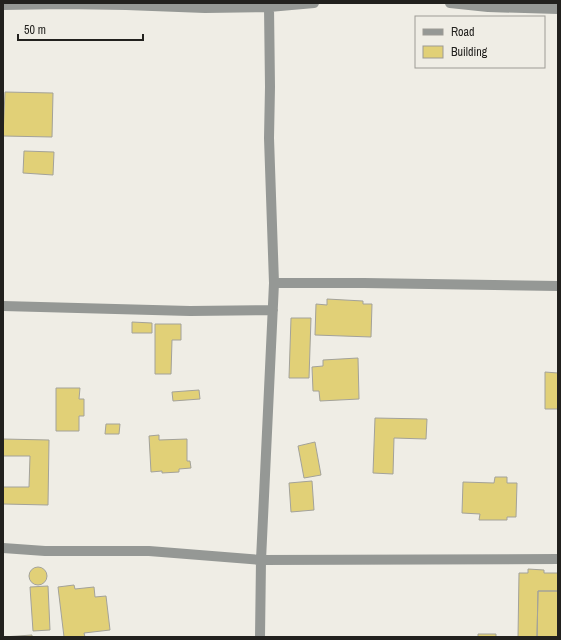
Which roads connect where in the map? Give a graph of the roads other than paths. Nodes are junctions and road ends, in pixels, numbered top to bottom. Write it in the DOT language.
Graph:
graph roads {
  1 [pos="314,3"];
  2 [pos="450,3"];
  3 [pos="3,5"];
  4 [pos="269,7"];
  5 [pos="558,9"];
  6 [pos="274,283"];
  7 [pos="558,286"];
  8 [pos="3,306"];
  9 [pos="273,310"];
  10 [pos="3,548"];
  11 [pos="558,559"];
  12 [pos="261,560"];
  13 [pos="260,637"];
  1 -- 4 [label="street"];
  2 -- 5 [label="street"];
  3 -- 4 [label="street"];
  4 -- 6 [label="street"];
  6 -- 7 [label="street"];
  6 -- 9 [label="street"];
  8 -- 9 [label="street"];
  9 -- 12 [label="street"];
  10 -- 12 [label="street"];
  11 -- 12 [label="street"];
  12 -- 13 [label="street"];
}
